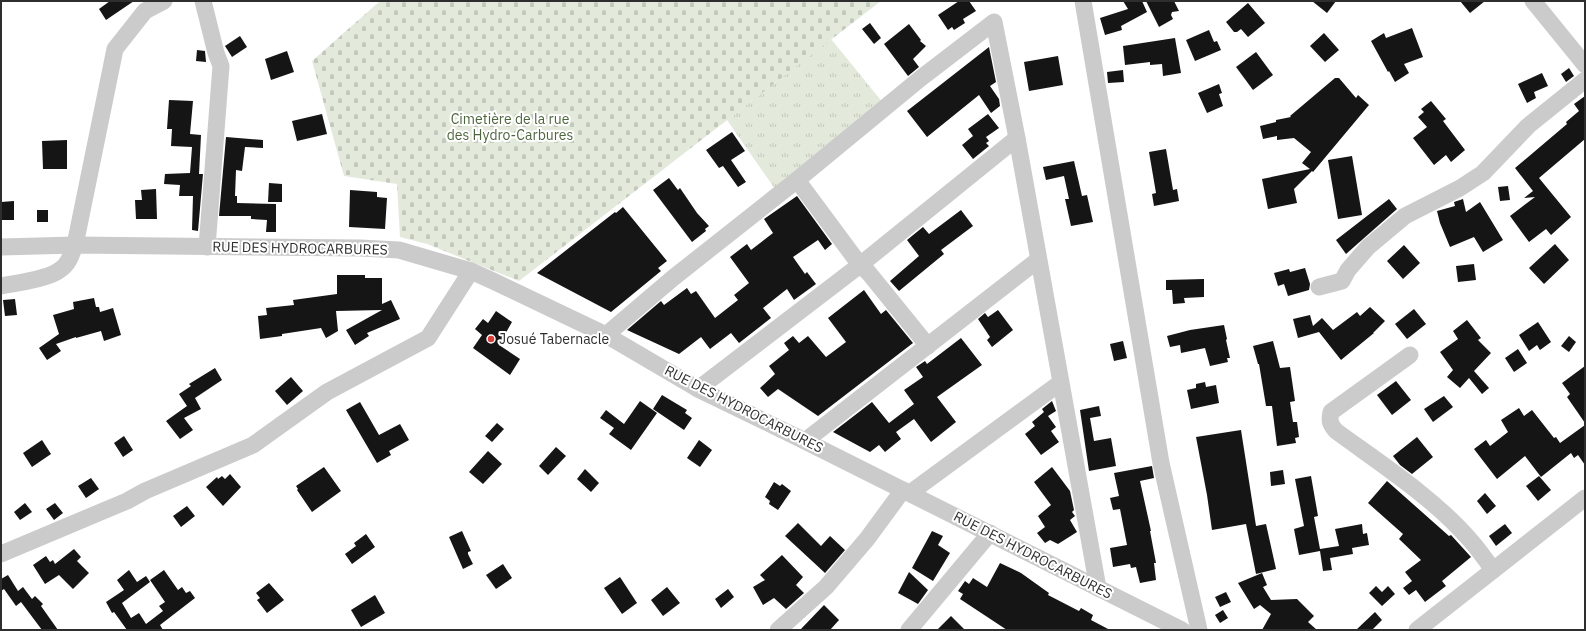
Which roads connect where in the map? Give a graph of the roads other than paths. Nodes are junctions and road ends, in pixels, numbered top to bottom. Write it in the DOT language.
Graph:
graph roads {
  1 [pos="164,1"];
  2 [pos="203,1"];
  3 [pos="1083,1"];
  4 [pos="1534,1"];
  5 [pos="1585,65"];
  6 [pos="1585,80"];
  7 [pos="1017,138"];
  8 [pos="797,180"];
  9 [pos="75,245"];
  10 [pos="1,247"];
  11 [pos="207,247"];
  12 [pos="1038,260"];
  13 [pos="860,265"];
  14 [pos="471,271"];
  15 [pos="1,286"];
  16 [pos="1319,287"];
  17 [pos="606,334"];
  18 [pos="928,346"];
  19 [pos="1410,355"];
  20 [pos="1060,383"];
  21 [pos="698,389"];
  22 [pos="805,441"];
  23 [pos="907,492"];
  24 [pos="1585,498"];
  25 [pos="990,533"];
  26 [pos="1,554"];
  27 [pos="1493,570"];
  28 [pos="1098,588"];
  29 [pos="778,630"];
  30 [pos="909,630"];
  31 [pos="1182,630"];
  32 [pos="1199,630"];
  33 [pos="1417,630"];
  1 -- 9 [label="street"];
  2 -- 11 [label="street"];
  3 -- 32 [label="street"];
  4 -- 5 [label="street"];
  6 -- 16 [label="street"];
  7 -- 8 [label="street"];
  7 -- 12 [label="street"];
  7 -- 13 [label="street"];
  8 -- 13 [label="street"];
  8 -- 17 [label="street"];
  9 -- 10 [label="street, RUE DES HYDROCARBURES"];
  9 -- 11 [label="street, RUE DES HYDROCARBURES"];
  9 -- 15 [label="street"];
  11 -- 14 [label="street, RUE DES HYDROCARBURES"];
  12 -- 18 [label="street"];
  12 -- 20 [label="street"];
  13 -- 18 [label="street"];
  13 -- 21 [label="street"];
  14 -- 17 [label="street, RUE DES HYDROCARBURES"];
  14 -- 26 [label="street"];
  17 -- 21 [label="street, RUE DES HYDROCARBURES"];
  18 -- 22 [label="street"];
  19 -- 27 [label="street"];
  20 -- 23 [label="street"];
  20 -- 28 [label="street"];
  21 -- 22 [label="street, RUE DES HYDROCARBURES"];
  22 -- 23 [label="street, RUE DES HYDROCARBURES"];
  23 -- 25 [label="street, RUE DES HYDROCARBURES"];
  23 -- 29 [label="street"];
  24 -- 27 [label="street"];
  25 -- 28 [label="street, RUE DES HYDROCARBURES"];
  25 -- 30 [label="street"];
  27 -- 33 [label="street"];
  28 -- 31 [label="street, RUE DES HYDROCARBURES"];
}
